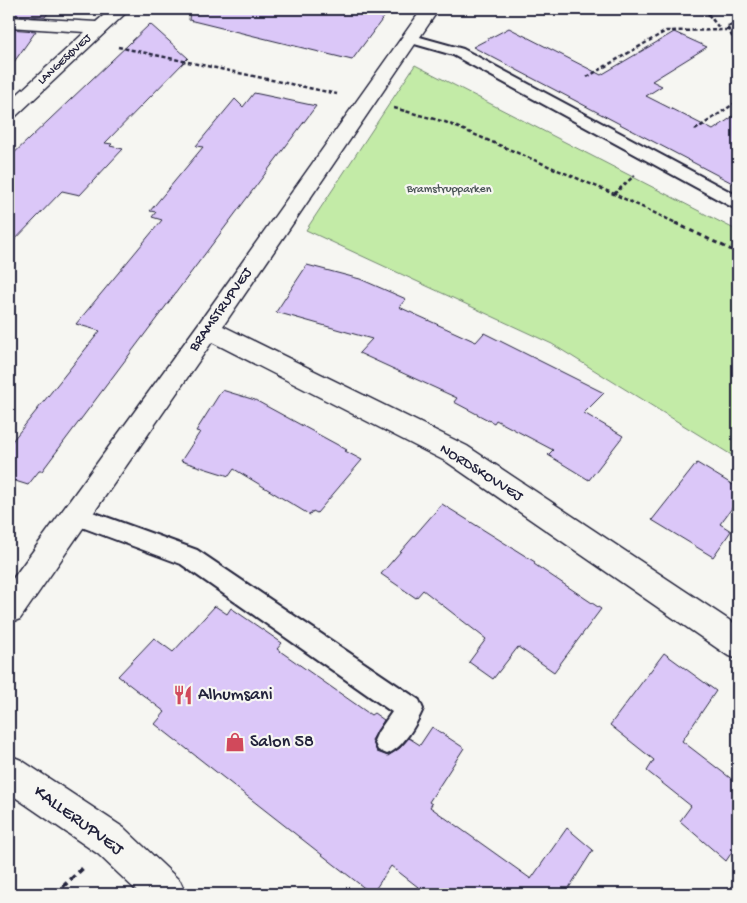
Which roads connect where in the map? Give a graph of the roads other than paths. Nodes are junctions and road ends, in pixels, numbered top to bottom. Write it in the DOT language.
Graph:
graph roads {
  1 [pos="121,9"];
  2 [pos="430,9"];
  3 [pos="9,22"];
  4 [pos="93,34"];
  5 [pos="408,38"];
  6 [pos="9,112"];
  7 [pos="738,203"];
  8 [pos="208,329"];
  9 [pos="76,515"];
  10 [pos="9,609"];
  11 [pos="738,644"];
  12 [pos="387,741"];
  13 [pos="9,772"];
  14 [pos="167,894"];
  1 -- 4 [label="street, LANGESØVEJ"];
  2 -- 5 [label="street, BRAMSTRUPVEJ"];
  3 -- 4 [label="street"];
  4 -- 6 [label="street, LANGESØVEJ"];
  5 -- 7 [label="lane"];
  5 -- 8 [label="street, BRAMSTRUPVEJ"];
  8 -- 9 [label="street, BRAMSTRUPVEJ"];
  8 -- 11 [label="street, NORDSKOVVEJ"];
  9 -- 10 [label="street, BRAMSTRUPVEJ"];
  9 -- 12 [label="lane"];
  13 -- 14 [label="street, KALLERUPVEJ"];
}
